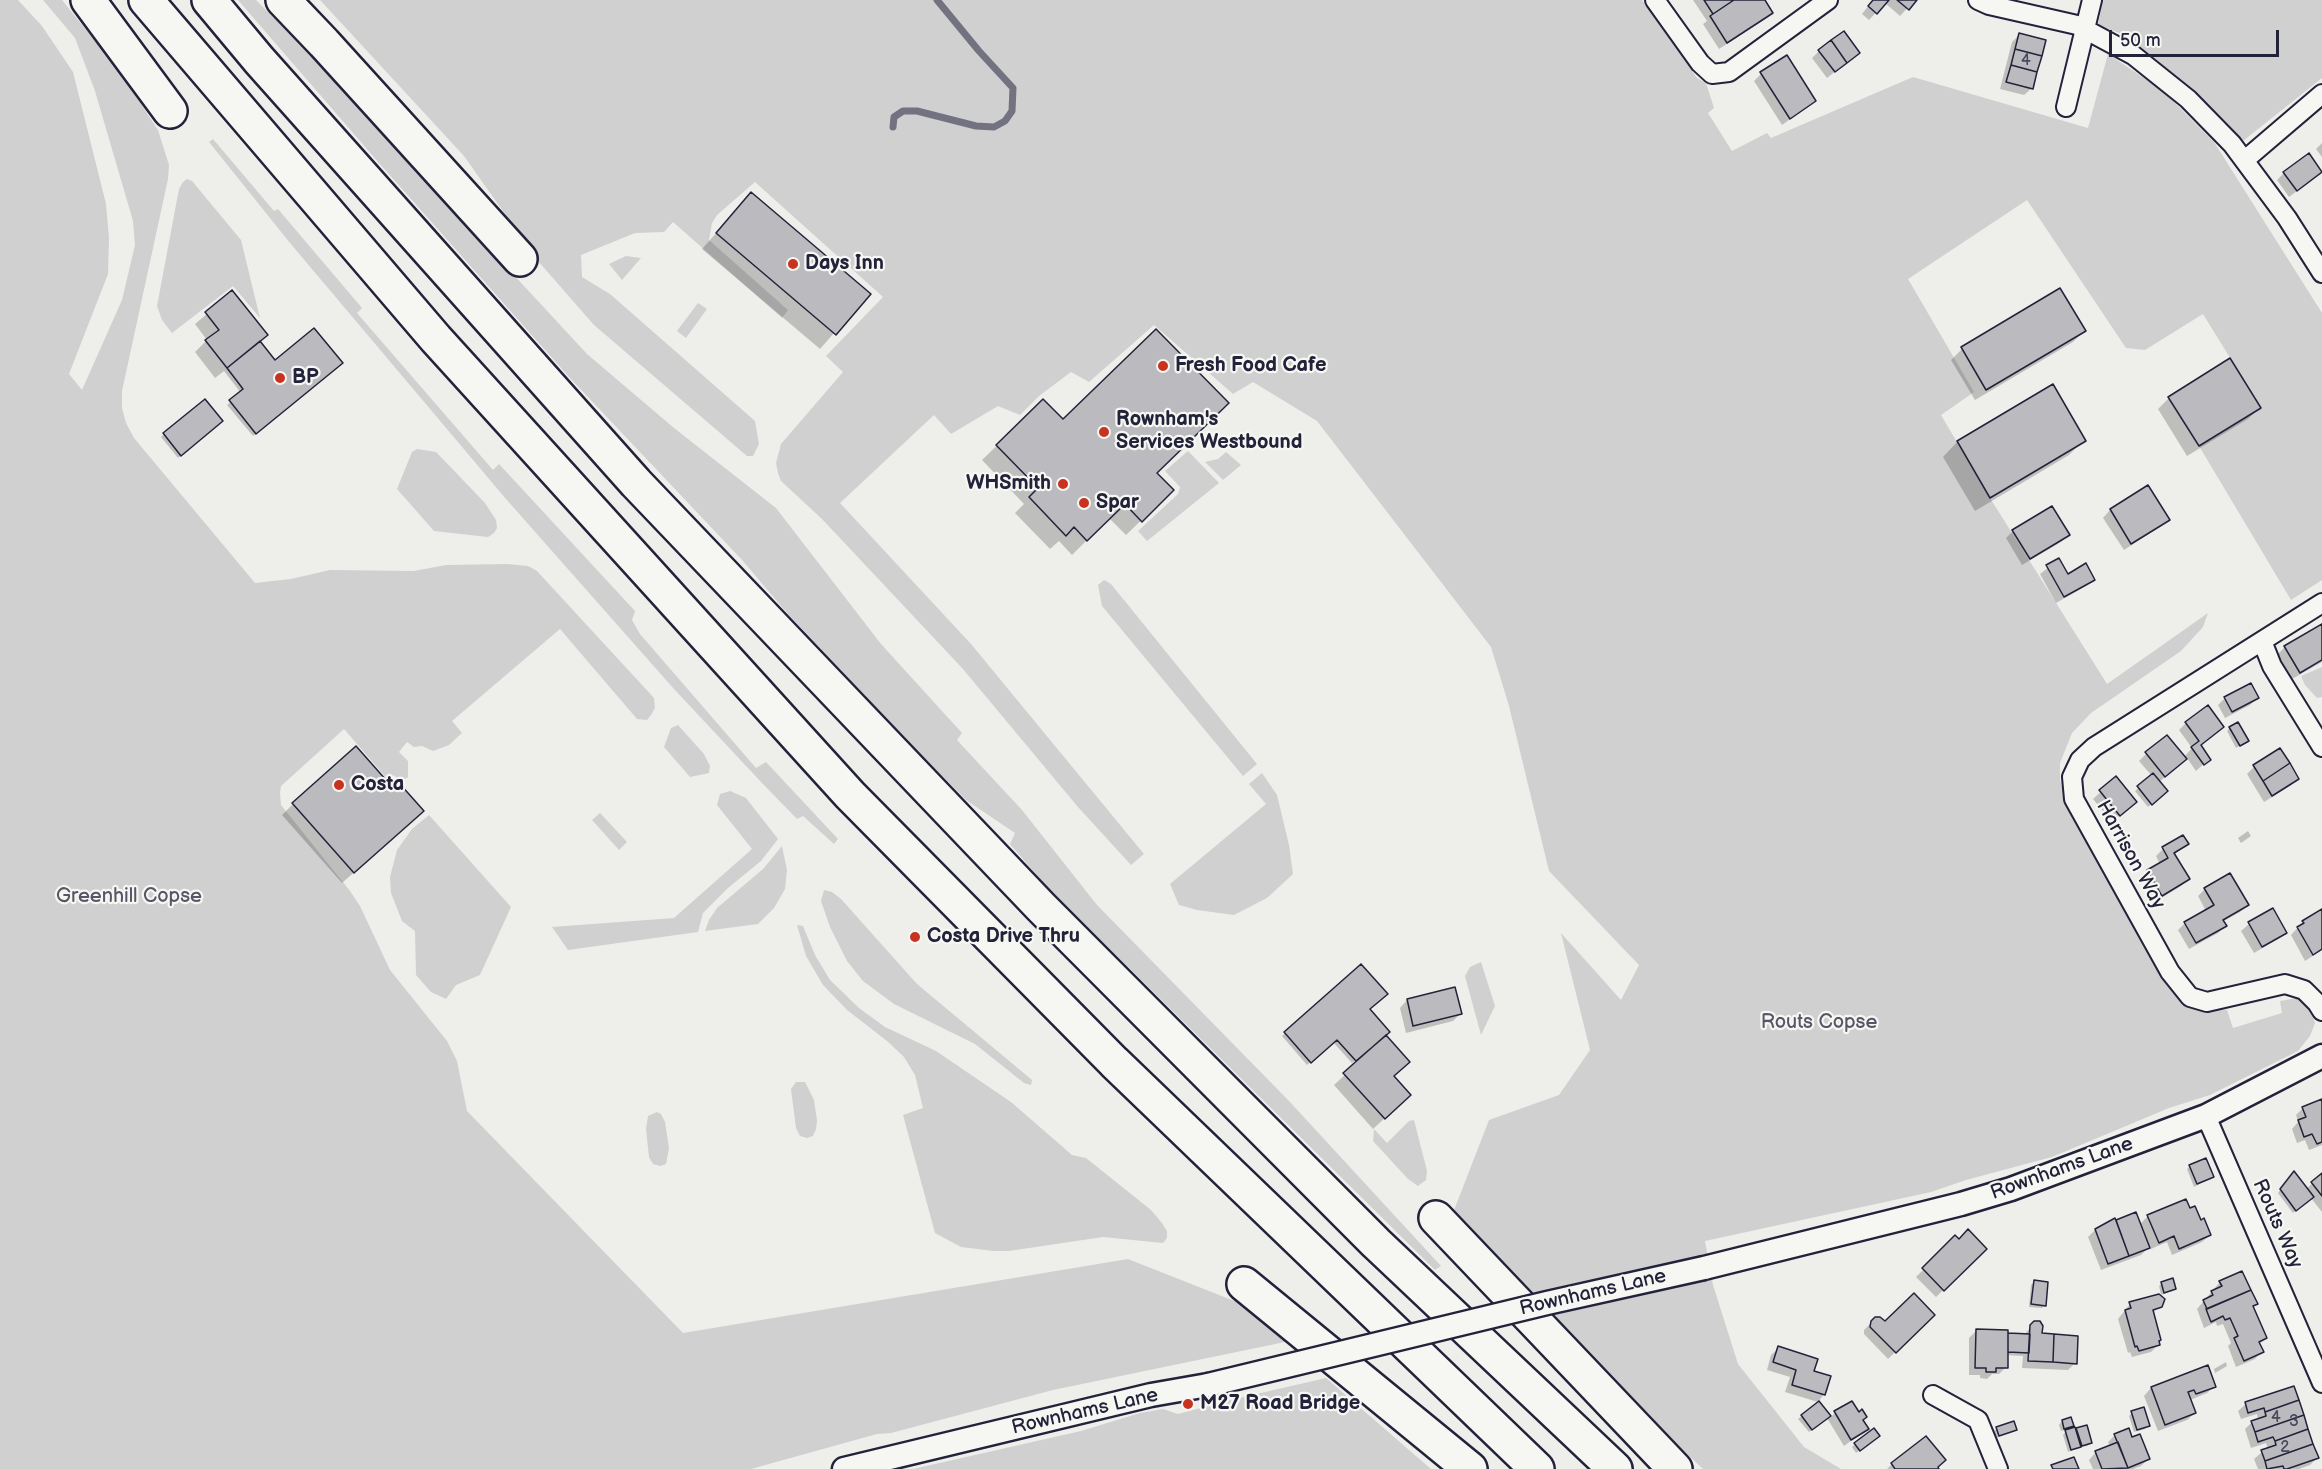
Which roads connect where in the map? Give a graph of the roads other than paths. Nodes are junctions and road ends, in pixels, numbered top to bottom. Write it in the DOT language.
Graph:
graph roads {
  1 [pos="88,0"];
  2 [pos="146,0"];
  3 [pos="209,0"];
  4 [pos="283,0"];
  5 [pos="1655,0"];
  6 [pos="1828,0"];
  7 [pos="1978,0"];
  8 [pos="2092,0"];
  9 [pos="2086,30"];
  10 [pos="2322,94"];
  11 [pos="2066,107"];
  12 [pos="170,111"];
  13 [pos="2246,159"];
  14 [pos="520,260"];
  15 [pos="2322,273"];
  16 [pos="2322,603"];
  17 [pos="2262,641"];
  18 [pos="2322,747"];
  19 [pos="2322,1011"];
  20 [pos="2322,1056"];
  21 [pos="2206,1116"];
  22 [pos="1436,1218"];
  23 [pos="1244,1284"];
  24 [pos="2322,1383"];
  25 [pos="1933,1395"];
  26 [pos="844,1469"];
  27 [pos="1470,1469"];
  28 [pos="1537,1469"];
  29 [pos="1615,1469"];
  30 [pos="1675,1469"];
  31 [pos="1998,1469"];
  1 -- 12 [label="highway"];
  2 -- 28 [label="highway"];
  3 -- 29 [label="highway"];
  4 -- 14 [label="highway"];
  5 -- 6 [label="street"];
  7 -- 9 [label="street"];
  8 -- 9 [label="street"];
  9 -- 11 [label="street"];
  9 -- 13 [label="street"];
  10 -- 13 [label="street"];
  13 -- 15 [label="street"];
  16 -- 17 [label="street, Harrison Way"];
  17 -- 18 [label="street"];
  17 -- 19 [label="street, Harrison Way"];
  20 -- 21 [label="street, Rownhams Lane"];
  21 -- 24 [label="street, Routs Way"];
  21 -- 26 [label="street, Rownhams Lane, bridge"];
  22 -- 30 [label="highway"];
  23 -- 27 [label="highway"];
  25 -- 31 [label="street"];
}
